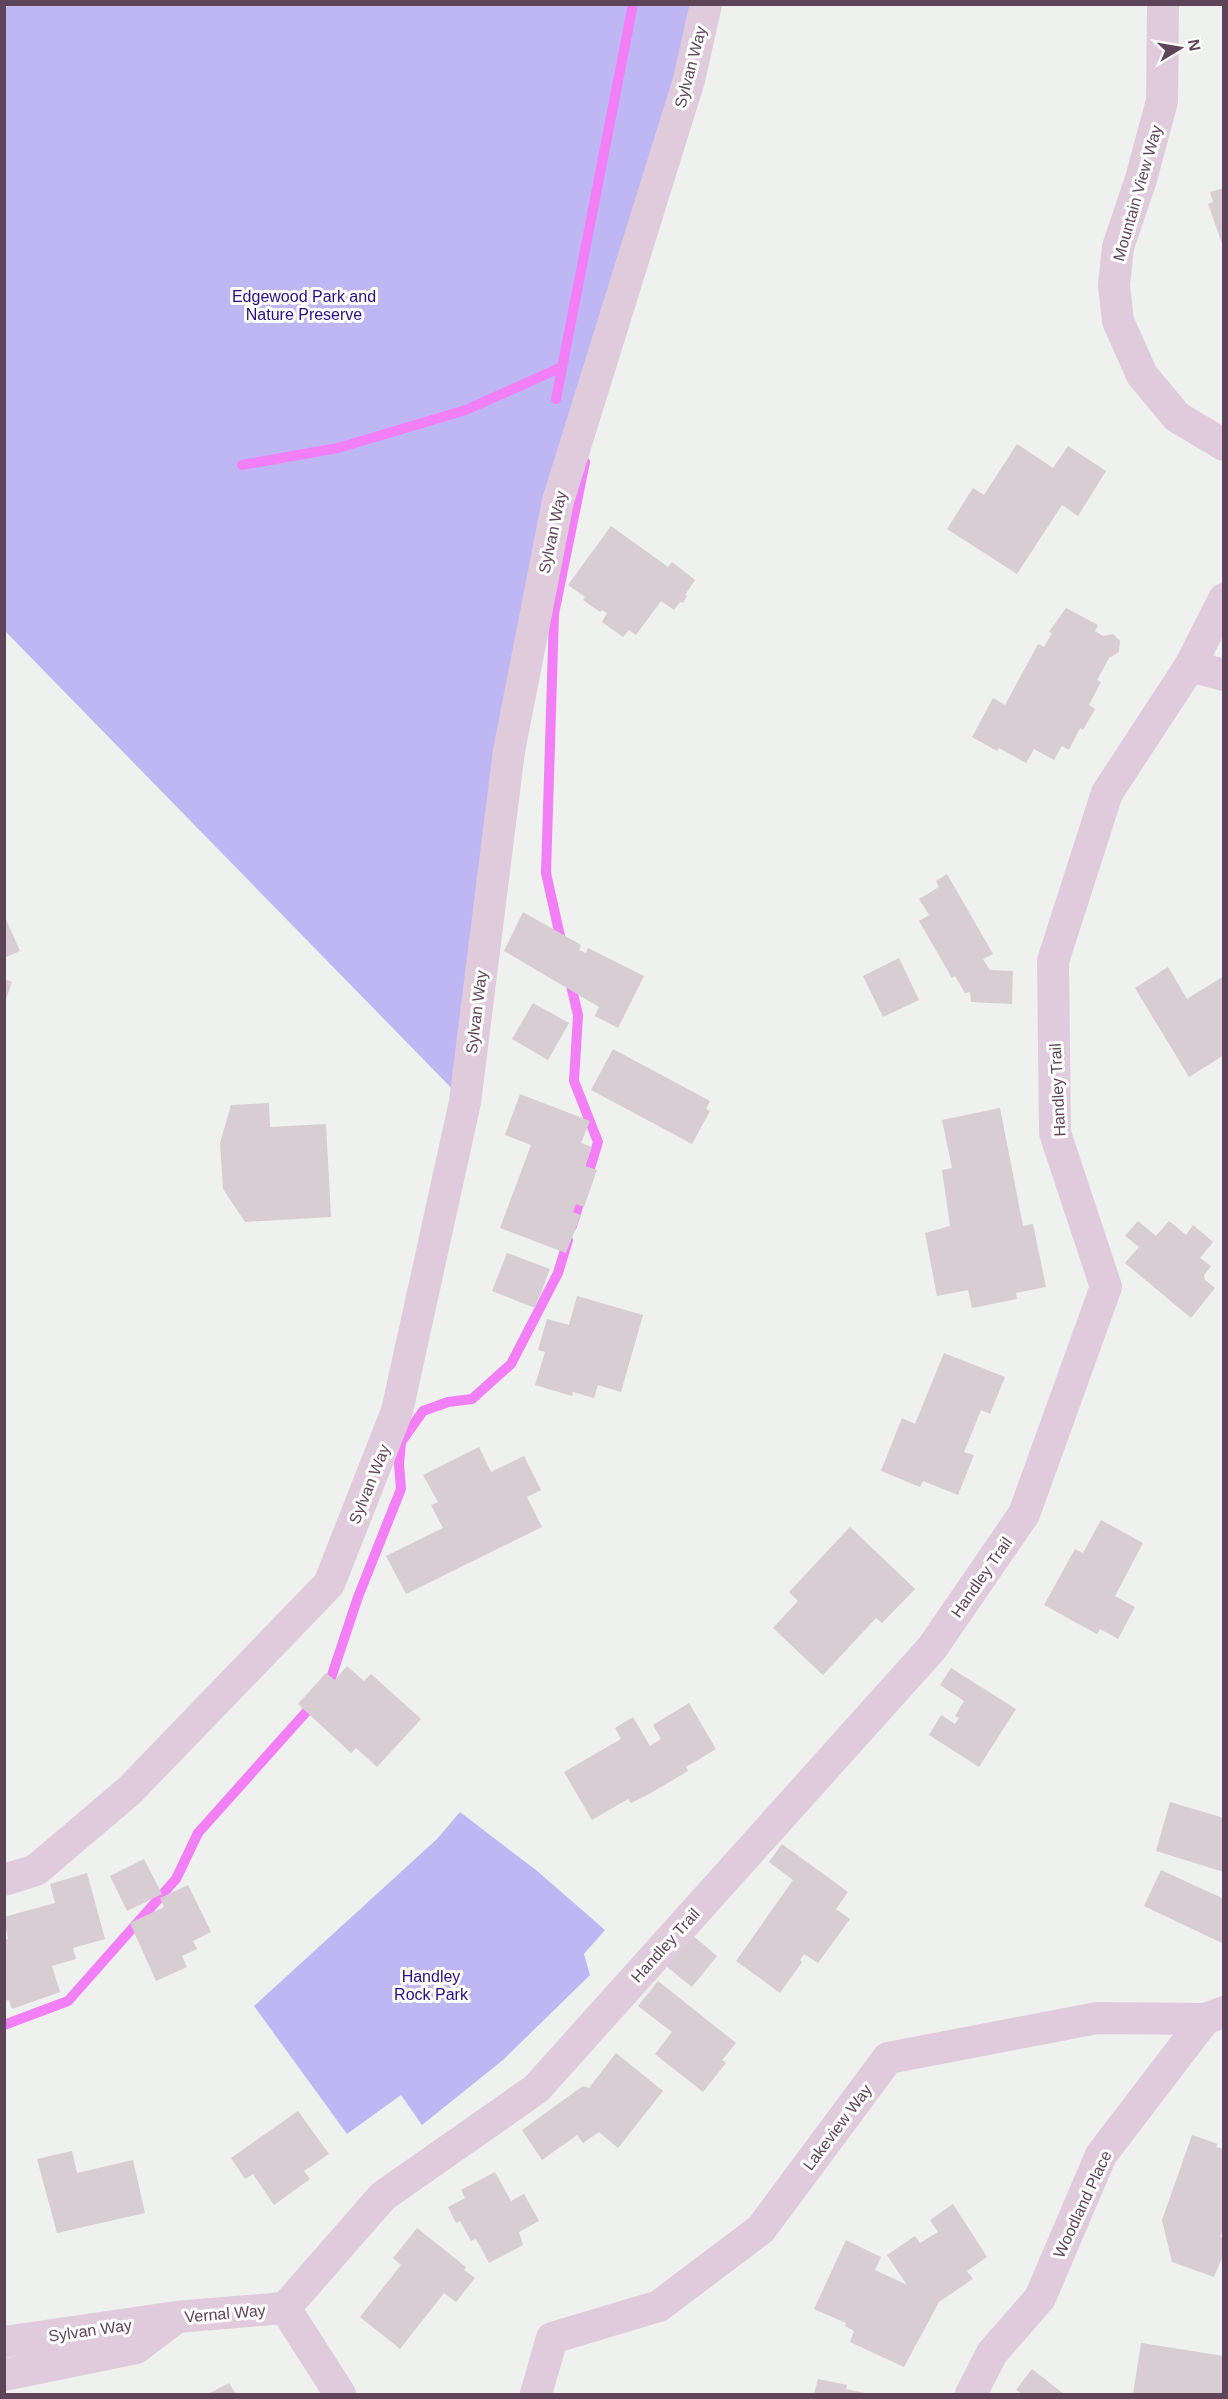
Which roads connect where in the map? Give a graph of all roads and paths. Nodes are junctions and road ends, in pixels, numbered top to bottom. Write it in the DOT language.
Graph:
graph roads {
  1 [pos="706,4"];
  2 [pos="1163,4"];
  3 [pos="1224,445"];
  4 [pos="1224,599"];
  5 [pos="1190,666"];
  6 [pos="1224,675"];
  7 [pos="4,1880"];
  8 [pos="1214,2016"];
  9 [pos="285,2308"];
  10 [pos="176,2317"];
  11 [pos="4,2342"];
  12 [pos="4,2375"];
  13 [pos="340,2394"];
  14 [pos="536,2394"];
  15 [pos="971,2394"];
  1 -- 7 [label="street, Sylvan Way"];
  2 -- 3 [label="street, Mountain View Way"];
  4 -- 5 [label="street"];
  5 -- 6 [label="street"];
  5 -- 9 [label="street, Handley Trail"];
  8 -- 14 [label="street, Lakeview Way"];
  8 -- 15 [label="street, Woodland Place"];
  9 -- 10 [label="street, Vernal Way"];
  9 -- 13 [label="street, Vernal Way"];
  10 -- 11 [label="street, Sylvan Way"];
  10 -- 12 [label="street, Vernal Way"];
}
